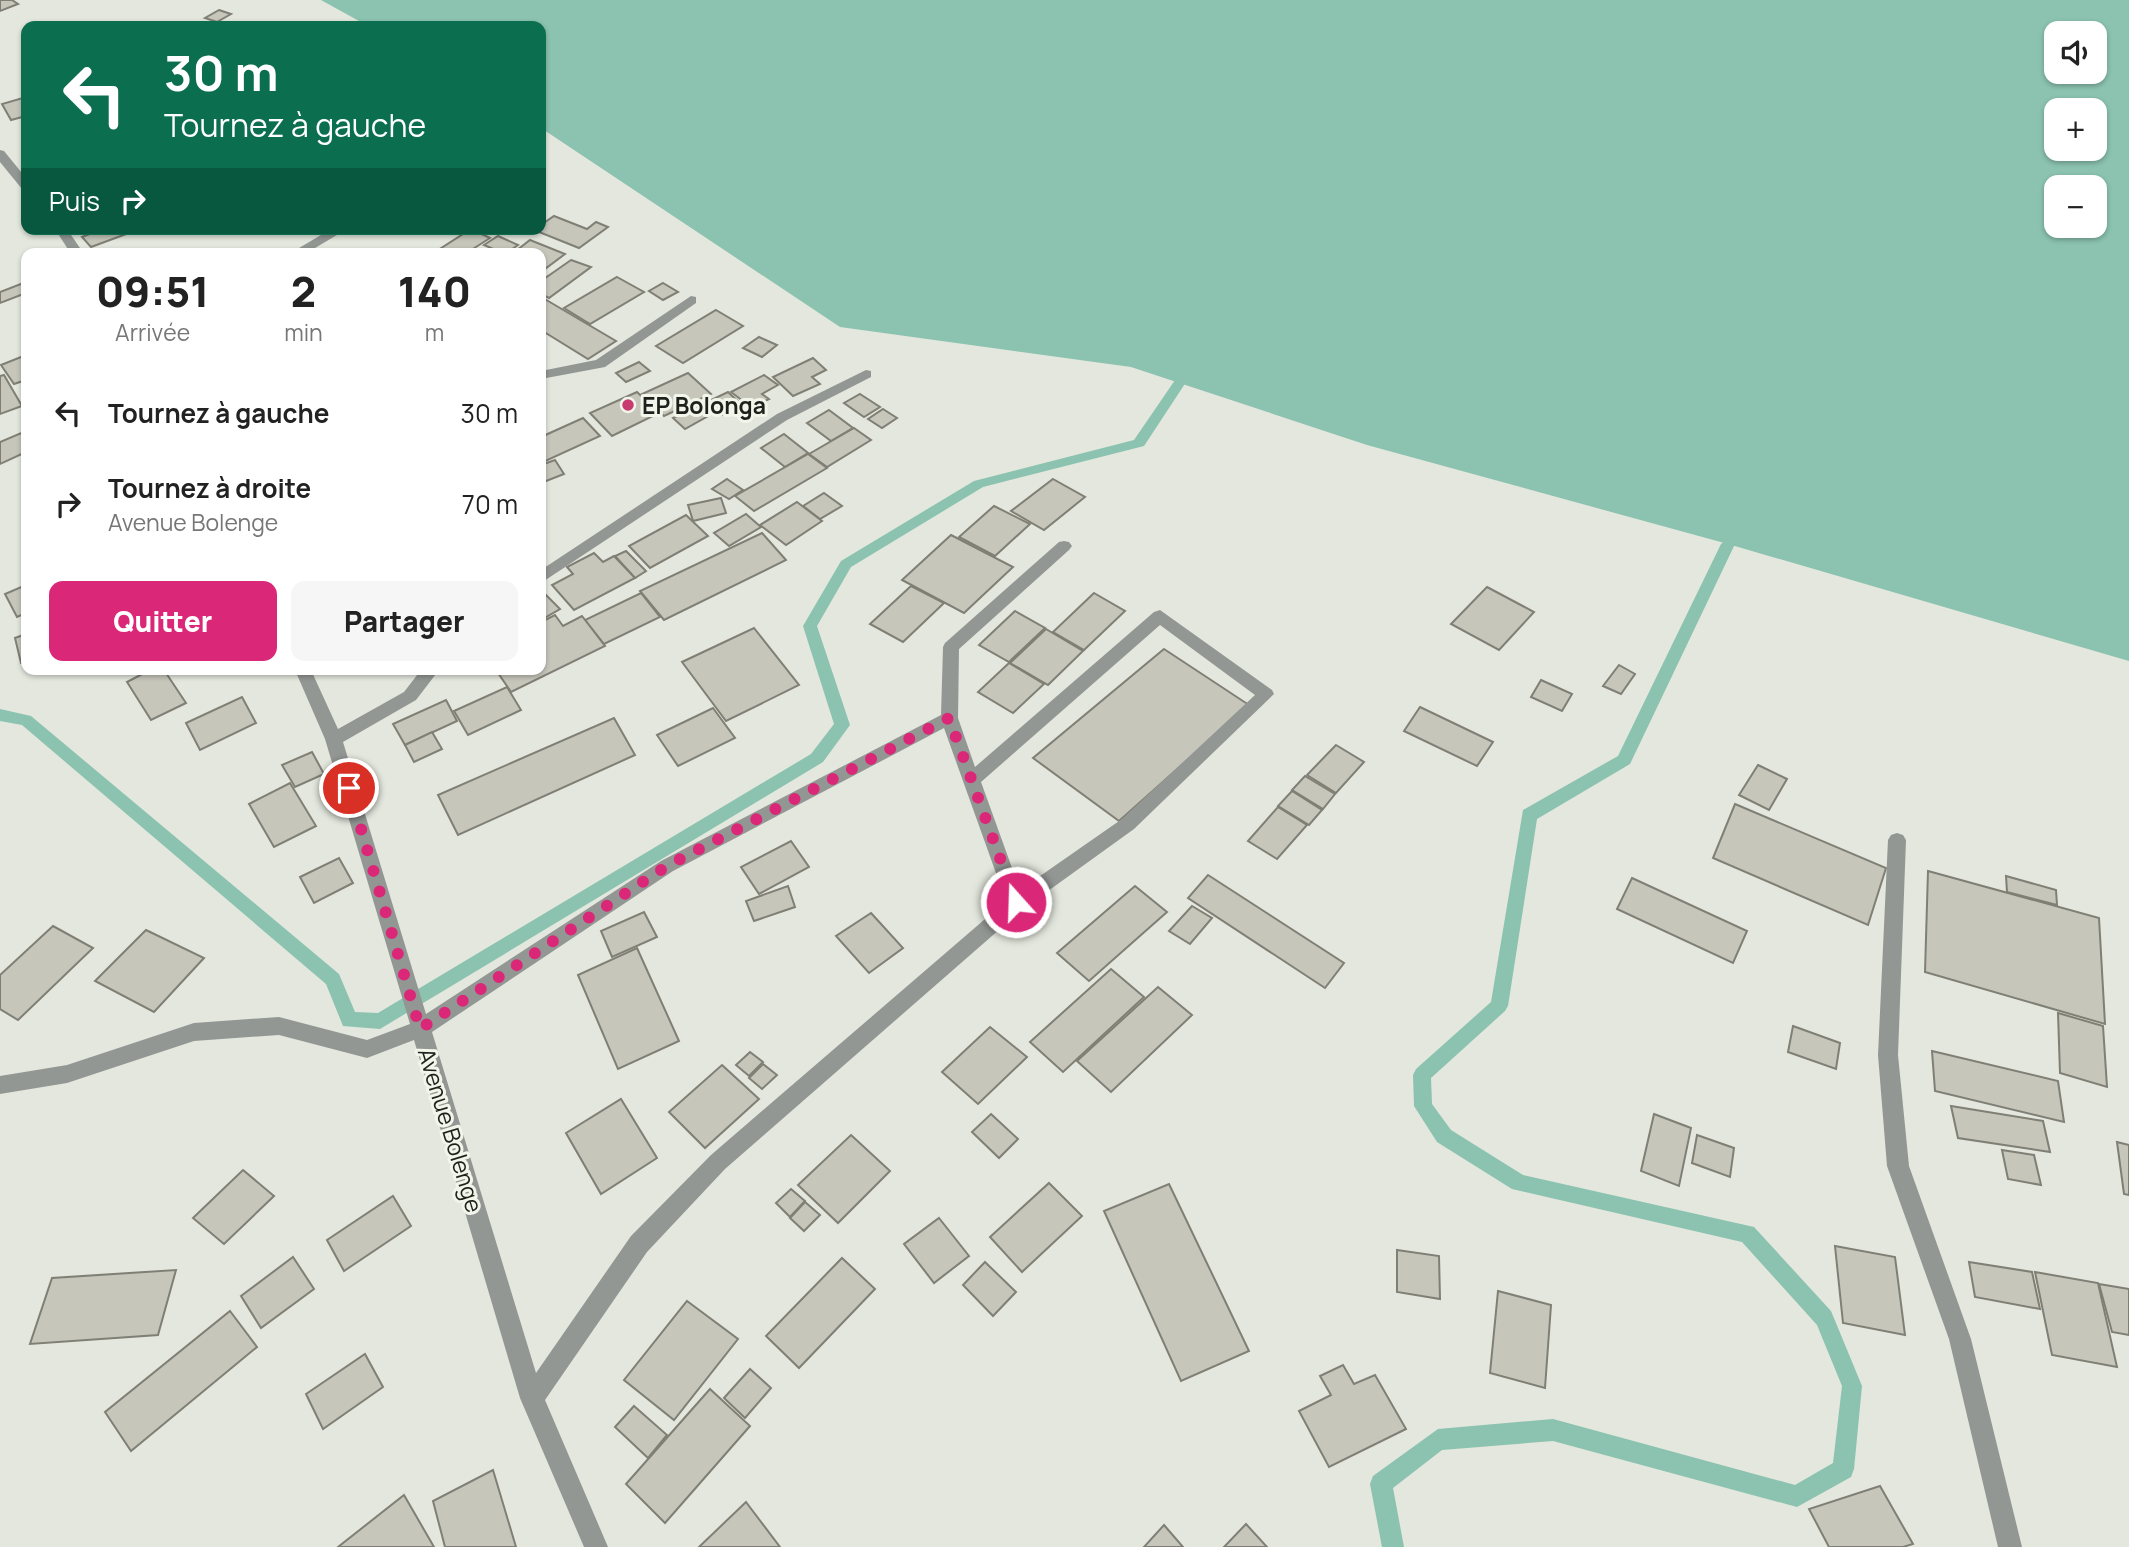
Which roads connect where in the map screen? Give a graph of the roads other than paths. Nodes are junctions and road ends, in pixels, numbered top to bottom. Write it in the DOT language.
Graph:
graph roads {
  1 [pos="0,154"];
  2 [pos="21,180"];
  3 [pos="330,235"];
  4 [pos="307,248"];
  5 [pos="691,300"];
  6 [pos="546,373"];
  7 [pos="866,374"];
  8 [pos="1064,546"];
  9 [pos="546,574"];
  10 [pos="305,675"];
  11 [pos="427,675"];
  12 [pos="949,718"];
  13 [pos="334,738"];
  14 [pos="972,780"];
  15 [pos="1897,839"];
  16 [pos="1016,902"];
  17 [pos="419,1025"];
  18 [pos="0,1085"];
  19 [pos="531,1398"];
  20 [pos="596,1547"];
  21 [pos="2010,1547"];
  1 -- 2 [label="street"];
  3 -- 4 [label="street"];
  5 -- 6 [label="street"];
  7 -- 9 [label="street"];
  8 -- 12 [label="street"];
  10 -- 13 [label="street, Avenue Bolenge"];
  11 -- 13 [label="street"];
  12 -- 14 [label="street"];
  12 -- 17 [label="street"];
  13 -- 17 [label="street, Avenue Bolenge"];
  14 -- 16 [label="street"];
  14 -- 16 [label="street"];
  15 -- 21 [label="street"];
  16 -- 19 [label="street"];
  17 -- 18 [label="street"];
  17 -- 19 [label="street, Avenue Bolenge"];
  19 -- 20 [label="street, Avenue Bolenge"];
}
